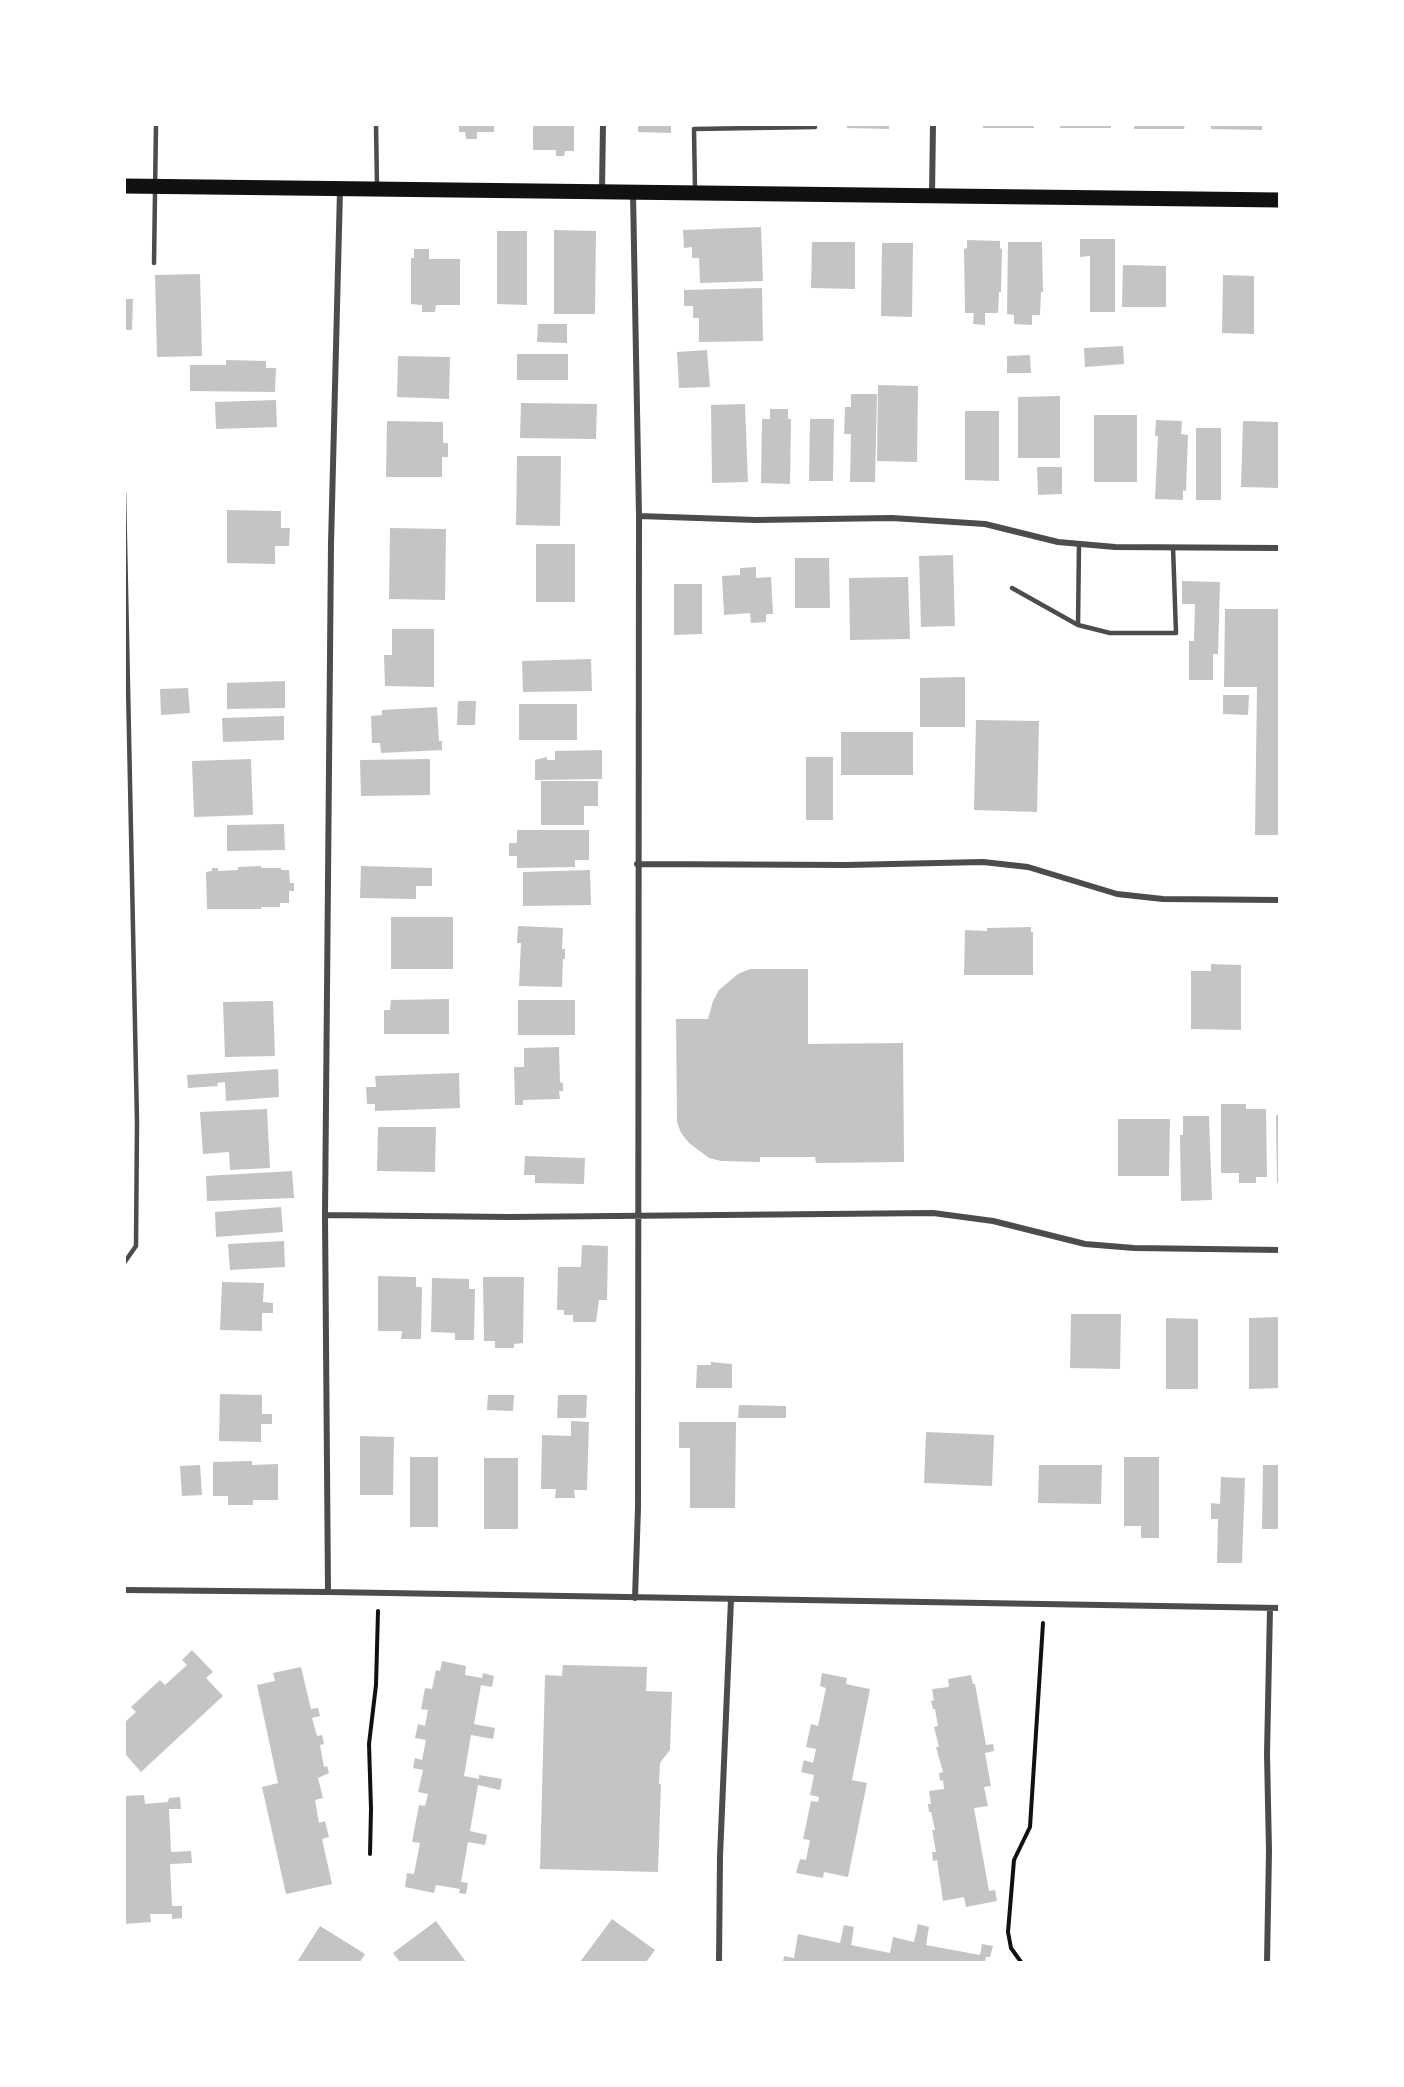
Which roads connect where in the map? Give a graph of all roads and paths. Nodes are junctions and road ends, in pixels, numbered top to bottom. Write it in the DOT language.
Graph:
graph roads {
  1 [pos="156,124"];
  2 [pos="376,124"];
  3 [pos="603,124"];
  4 [pos="933,124"];
  5 [pos="815,127"];
  6 [pos="124,186"];
  7 [pos="157,186"];
  8 [pos="340,189"];
  9 [pos="377,189"];
  10 [pos="602,192"];
  11 [pos="633,193"];
  12 [pos="695,193"];
  13 [pos="932,195"];
  14 [pos="1280,200"];
  15 [pos="154,263"];
  16 [pos="124,492"];
  17 [pos="639,516"];
  18 [pos="1079,544"];
  19 [pos="1173,547"];
  20 [pos="1280,548"];
  21 [pos="1012,588"];
  22 [pos="1078,625"];
  23 [pos="638,864"];
  24 [pos="1280,900"];
  25 [pos="325,1215"];
  26 [pos="637,1215"];
  27 [pos="1280,1250"];
  28 [pos="124,1263"];
  29 [pos="124,1590"];
  30 [pos="328,1592"];
  31 [pos="378,1593"];
  32 [pos="635,1598"];
  33 [pos="731,1599"];
  34 [pos="1044,1605"];
  35 [pos="1270,1608"];
  36 [pos="1280,1608"];
  37 [pos="370,1854"];
  38 [pos="719,1962"];
  39 [pos="1020,1962"];
  40 [pos="1267,1962"];
  1 -- 7 [label="lane"];
  2 -- 9 [label="lane"];
  3 -- 10 [label="street"];
  4 -- 13 [label="street"];
  5 -- 12 [label="lane"];
  6 -- 7 [label="main road"];
  7 -- 8 [label="main road"];
  7 -- 15 [label="lane"];
  8 -- 9 [label="main road"];
  8 -- 25 [label="street"];
  9 -- 10 [label="main road"];
  10 -- 11 [label="main road"];
  11 -- 12 [label="main road"];
  11 -- 17 [label="street"];
  12 -- 13 [label="main road"];
  13 -- 14 [label="main road"];
  16 -- 28 [label="lane"];
  17 -- 18 [label="street"];
  17 -- 23 [label="street"];
  18 -- 19 [label="street"];
  18 -- 22 [label="lane"];
  19 -- 20 [label="street"];
  19 -- 22 [label="lane"];
  21 -- 22 [label="lane"];
  23 -- 24 [label="street"];
  23 -- 26 [label="street"];
  25 -- 26 [label="street"];
  25 -- 30 [label="street"];
  26 -- 27 [label="street"];
  26 -- 32 [label="street"];
  29 -- 30 [label="street"];
  30 -- 31 [label="street"];
  31 -- 32 [label="street"];
  31 -- 37 [label="path"];
  32 -- 33 [label="street"];
  33 -- 34 [label="street"];
  33 -- 38 [label="street"];
  34 -- 35 [label="street"];
  34 -- 39 [label="path"];
  35 -- 36 [label="street"];
  35 -- 40 [label="street"];
}
